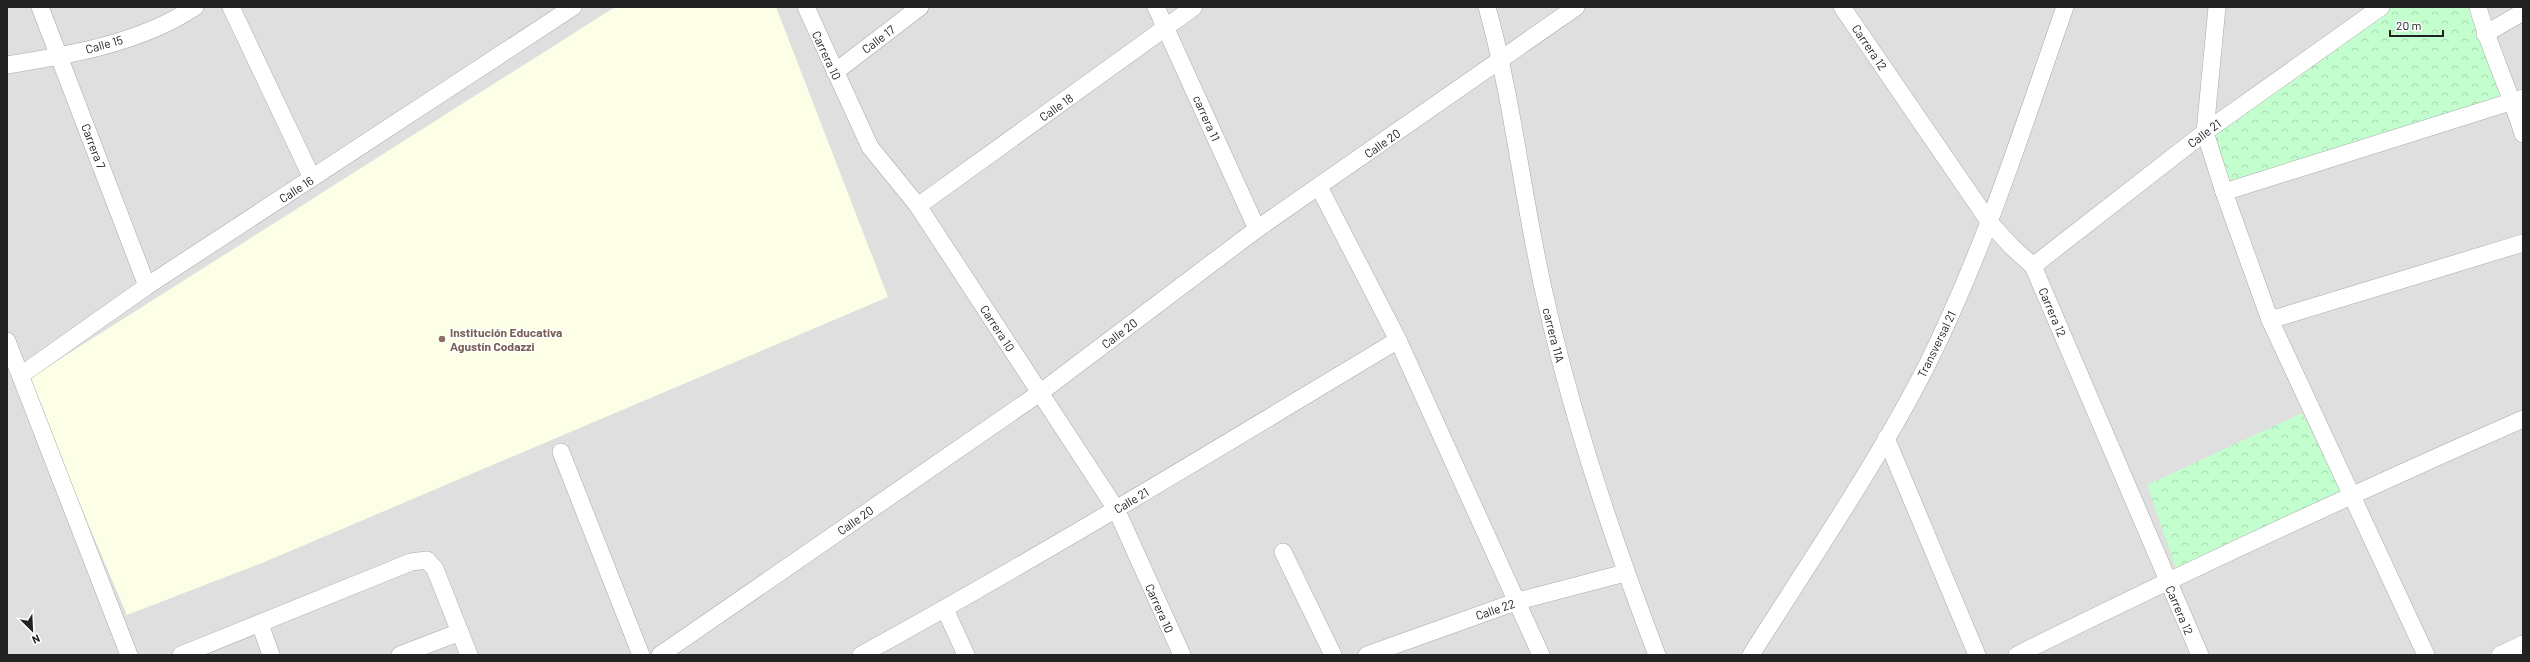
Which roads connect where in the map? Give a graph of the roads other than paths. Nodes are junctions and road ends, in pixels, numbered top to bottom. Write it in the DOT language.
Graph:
graph roads {
  1 [pos="40,7"];
  2 [pos="195,7"];
  3 [pos="231,7"];
  4 [pos="573,7"];
  5 [pos="806,7"];
  6 [pos="920,7"];
  7 [pos="1156,7"];
  8 [pos="1194,7"];
  9 [pos="1487,7"];
  10 [pos="1576,7"];
  11 [pos="1842,7"];
  12 [pos="2065,7"];
  13 [pos="2217,7"];
  14 [pos="2381,7"];
  15 [pos="2478,7"];
  16 [pos="2523,12"];
  17 [pos="1166,28"];
  18 [pos="2486,34"];
  19 [pos="60,56"];
  20 [pos="1502,60"];
  21 [pos="7,65"];
  22 [pos="835,72"];
  23 [pos="2518,100"];
  24 [pos="2205,132"];
  25 [pos="2523,134"];
  26 [pos="312,178"];
  27 [pos="1319,187"];
  28 [pos="2224,192"];
  29 [pos="918,206"];
  30 [pos="1990,223"];
  31 [pos="1258,229"];
  32 [pos="2523,243"];
  33 [pos="2033,266"];
  34 [pos="147,286"];
  35 [pos="2270,320"];
  36 [pos="1398,340"];
  37 [pos="7,341"];
  38 [pos="22,375"];
  39 [pos="1041,392"];
  40 [pos="2523,419"];
  41 [pos="1886,438"];
  42 [pos="561,452"];
  43 [pos="2350,495"];
  44 [pos="1116,509"];
  45 [pos="1283,552"];
  46 [pos="1625,573"];
  47 [pos="2167,580"];
  48 [pos="1518,601"];
  49 [pos="945,609"];
  50 [pos="260,624"];
  51 [pos="460,632"];
  52 [pos="2523,644"];
  53 [pos="129,655"];
  54 [pos="181,655"];
  55 [pos="271,655"];
  56 [pos="400,655"];
  57 [pos="469,655"];
  58 [pos="641,655"];
  59 [pos="660,655"];
  60 [pos="861,655"];
  61 [pos="966,655"];
  62 [pos="1182,655"];
  63 [pos="1333,655"];
  64 [pos="1367,655"];
  65 [pos="1541,655"];
  66 [pos="1656,655"];
  67 [pos="1751,655"];
  68 [pos="1978,655"];
  69 [pos="2017,655"];
  70 [pos="2200,655"];
  71 [pos="2426,655"];
  72 [pos="2500,655"];
  1 -- 19 [label="street, Carrera 7"];
  2 -- 19 [label="street, Calle 15"];
  3 -- 26 [label="street"];
  4 -- 26 [label="street, Calle 16"];
  5 -- 22 [label="street, Carrera 10"];
  6 -- 22 [label="street, Calle 17"];
  7 -- 17 [label="street, carrera 11"];
  8 -- 17 [label="street, Calle 18"];
  9 -- 20 [label="street, carrera 11A"];
  10 -- 20 [label="street, Calle 20"];
  11 -- 30 [label="street, Carrera 12"];
  12 -- 30 [label="street, Transversal 21"];
  13 -- 24 [label="street"];
  14 -- 24 [label="street, Calle 21"];
  15 -- 18 [label="street"];
  16 -- 18 [label="street"];
  17 -- 29 [label="street, Calle 18"];
  17 -- 31 [label="street, carrera 11"];
  18 -- 23 [label="street"];
  19 -- 21 [label="street, Calle 15"];
  19 -- 34 [label="street, Carrera 7"];
  20 -- 27 [label="street, Calle 20"];
  20 -- 46 [label="street, carrera 11A"];
  22 -- 29 [label="street, Carrera 10"];
  23 -- 25 [label="street"];
  23 -- 28 [label="street"];
  24 -- 28 [label="street"];
  24 -- 33 [label="street, Calle 21"];
  26 -- 34 [label="street, Calle 16"];
  27 -- 31 [label="street, Calle 20"];
  27 -- 36 [label="street"];
  28 -- 35 [label="street"];
  29 -- 39 [label="street, Carrera 10"];
  30 -- 33 [label="street, Carrera 12"];
  30 -- 41 [label="street, Transversal 21"];
  31 -- 39 [label="street, Calle 20"];
  32 -- 35 [label="street"];
  33 -- 47 [label="street, Carrera 12"];
  34 -- 38 [label="street, Calle 16"];
  35 -- 43 [label="street"];
  36 -- 44 [label="street, Calle 21"];
  36 -- 48 [label="street"];
  37 -- 38 [label="street"];
  38 -- 53 [label="street"];
  39 -- 44 [label="street, Carrera 10"];
  39 -- 59 [label="street, Calle 20"];
  40 -- 43 [label="street"];
  41 -- 67 [label="street, Transversal 21"];
  41 -- 68 [label="street"];
  42 -- 58 [label="street"];
  43 -- 47 [label="street"];
  43 -- 71 [label="street"];
  44 -- 49 [label="street, Calle 21"];
  44 -- 62 [label="street, Carrera 10"];
  45 -- 63 [label="street"];
  46 -- 48 [label="street, Calle 22"];
  46 -- 66 [label="street, carrera 11A"];
  47 -- 69 [label="street"];
  47 -- 70 [label="street, Carrera 12"];
  48 -- 64 [label="street, Calle 22"];
  48 -- 65 [label="street"];
  49 -- 60 [label="street, Calle 21"];
  49 -- 61 [label="street"];
  50 -- 51 [label="street"];
  50 -- 54 [label="street"];
  50 -- 55 [label="street"];
  51 -- 56 [label="street"];
  51 -- 57 [label="street"];
  52 -- 72 [label="street"];
}
